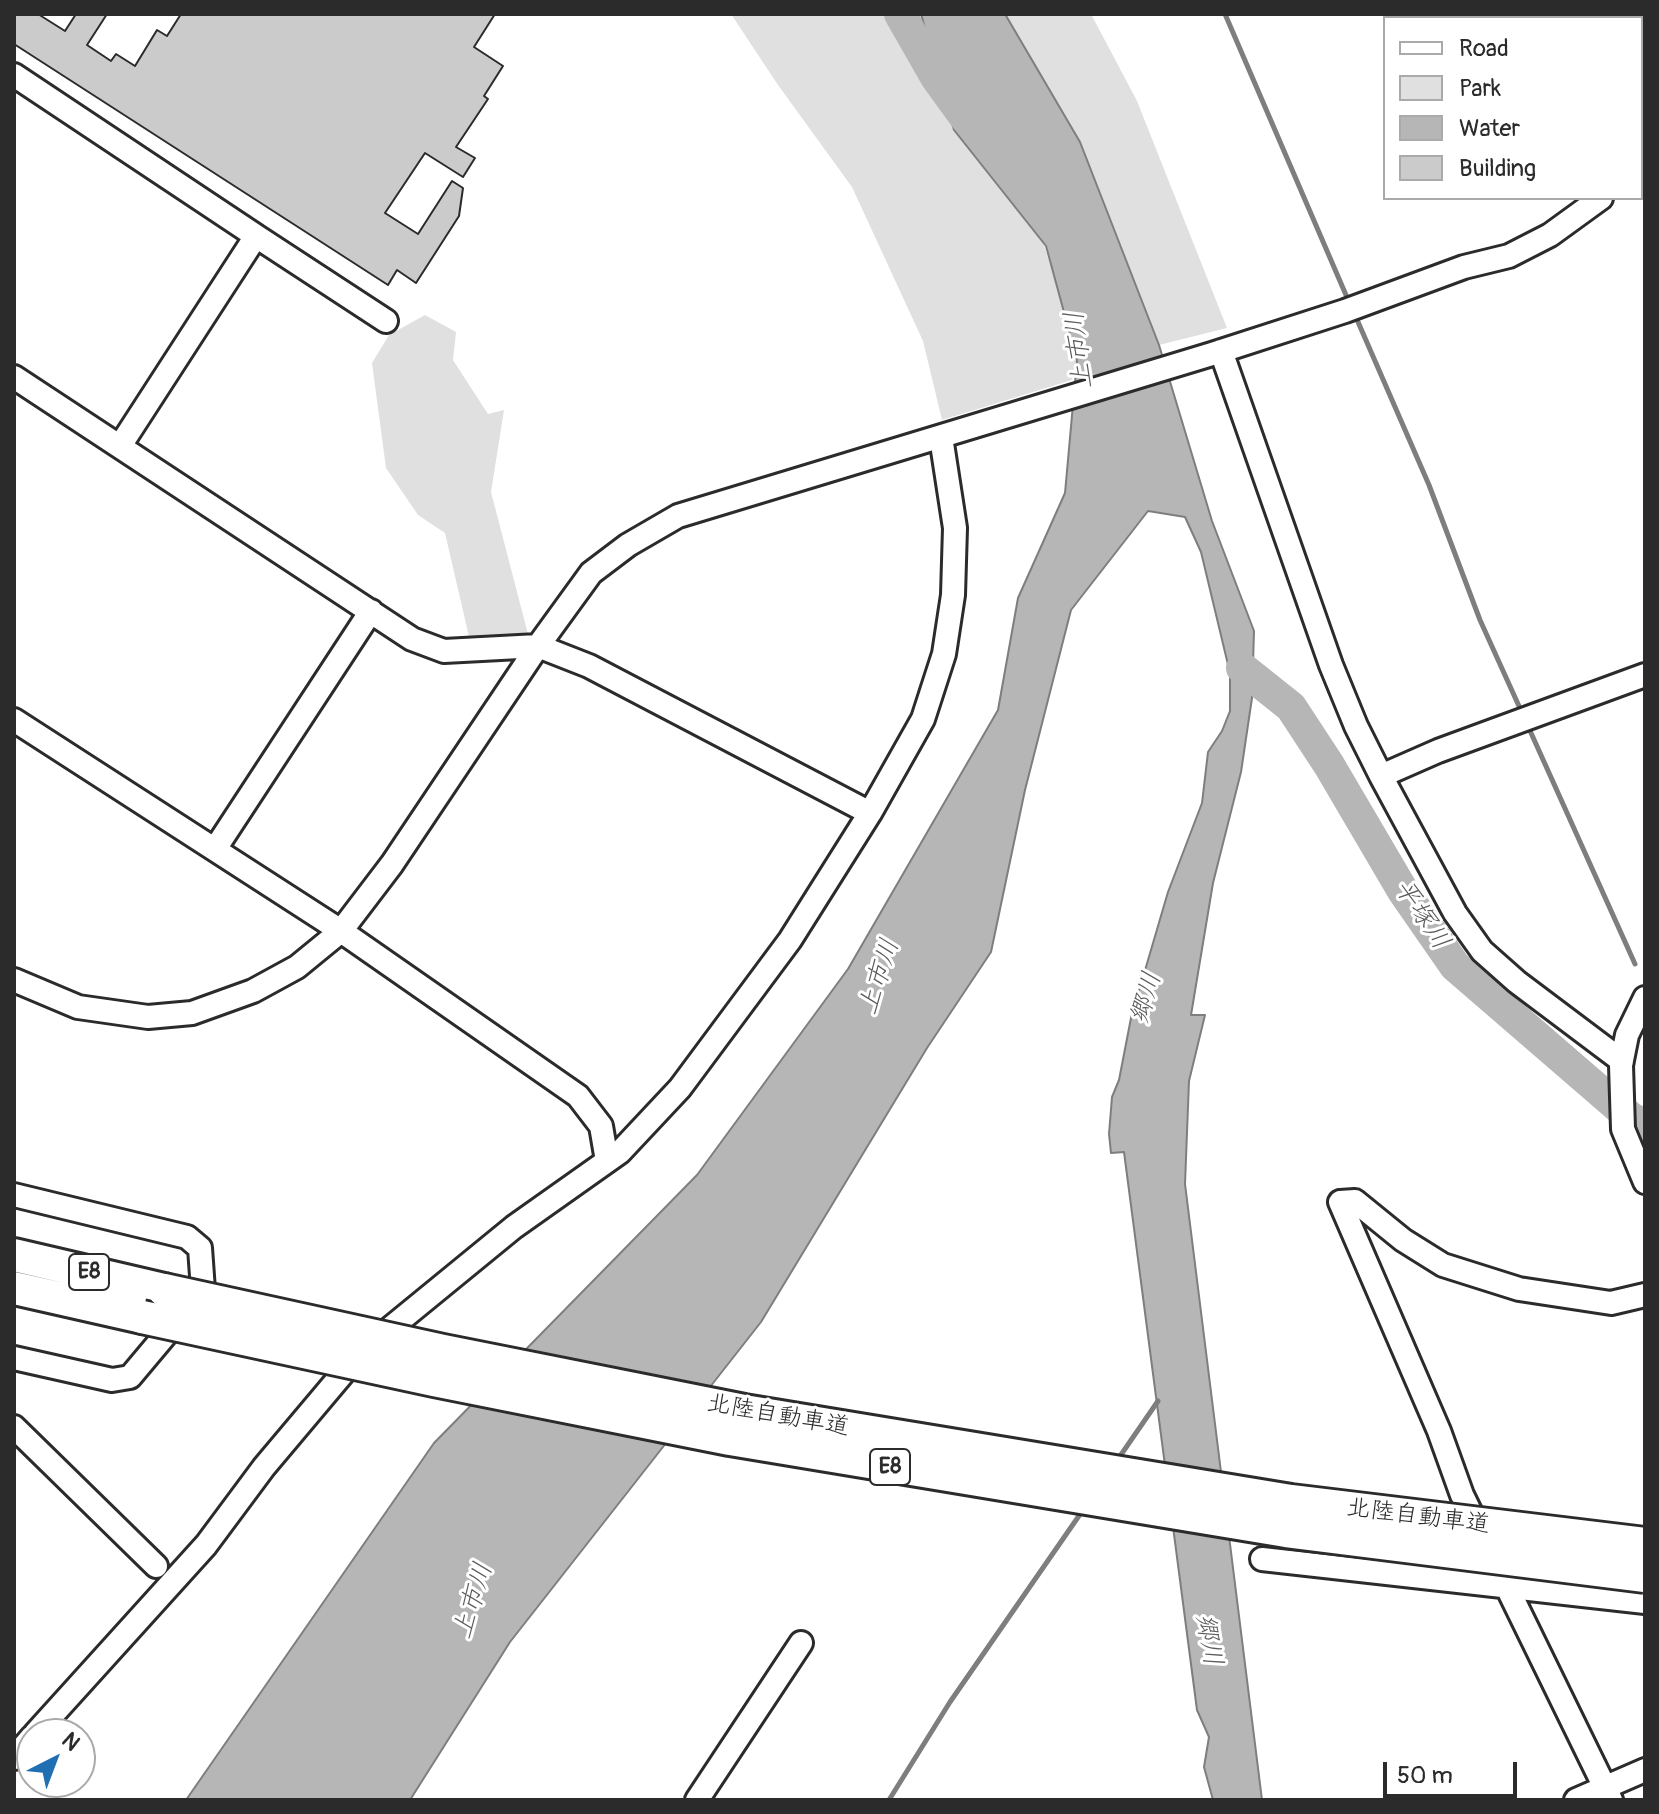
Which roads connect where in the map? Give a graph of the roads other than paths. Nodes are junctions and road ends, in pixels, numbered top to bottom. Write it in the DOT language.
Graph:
graph roads {
  1 [pos="14,75"];
  2 [pos="1598,200"];
  3 [pos="256,236"];
  4 [pos="386,321"];
  5 [pos="1216,353"];
  6 [pos="14,377"];
  7 [pos="946,436"];
  8 [pos="120,446"];
  9 [pos="371,611"];
  10 [pos="538,646"];
  11 [pos="1645,675"];
  12 [pos="14,720"];
  13 [pos="1381,776"];
  14 [pos="870,813"];
  15 [pos="215,849"];
  16 [pos="341,931"];
  17 [pos="14,980"];
  18 [pos="1645,998"];
  19 [pos="1622,1066"];
  20 [pos="607,1161"];
  21 [pos="1645,1182"];
  22 [pos="14,1197"];
  23 [pos="14,1255"];
  24 [pos="14,1288"];
  25 [pos="1645,1295"];
  26 [pos="14,1358"];
  27 [pos="14,1427"];
  28 [pos="1645,1544"];
  29 [pos="1262,1559"];
  30 [pos="156,1566"];
  31 [pos="1645,1576"];
  32 [pos="1506,1587"];
  33 [pos="1645,1602"];
  34 [pos="801,1643"];
  35 [pos="49,1718"];
  36 [pos="1645,1770"];
  37 [pos="1608,1794"];
  38 [pos="697,1800"];
  39 [pos="1576,1800"];
  1 -- 3 [label="street"];
  2 -- 5 [label="street"];
  3 -- 4 [label="street"];
  3 -- 8 [label="street"];
  5 -- 7 [label="street"];
  5 -- 13 [label="street"];
  6 -- 8 [label="street"];
  7 -- 10 [label="street"];
  7 -- 14 [label="street"];
  8 -- 9 [label="street"];
  9 -- 10 [label="street"];
  9 -- 15 [label="street"];
  10 -- 14 [label="street"];
  10 -- 16 [label="street"];
  11 -- 13 [label="street"];
  12 -- 15 [label="street"];
  13 -- 19 [label="street"];
  14 -- 20 [label="street"];
  15 -- 16 [label="street"];
  16 -- 17 [label="street"];
  16 -- 20 [label="street"];
  18 -- 19 [label="street"];
  19 -- 21 [label="street"];
  20 -- 35 [label="street"];
  22 -- 26 [label="street"];
  23 -- 28 [label="highway, 北陸自動車道 / E8, bridge"];
  24 -- 31 [label="highway, 北陸自動車道 / E8, bridge"];
  25 -- 32 [label="street"];
  27 -- 30 [label="street"];
  29 -- 32 [label="street"];
  32 -- 33 [label="street"];
  32 -- 37 [label="street"];
  34 -- 38 [label="street"];
  36 -- 37 [label="street"];
  37 -- 39 [label="street"];
}
